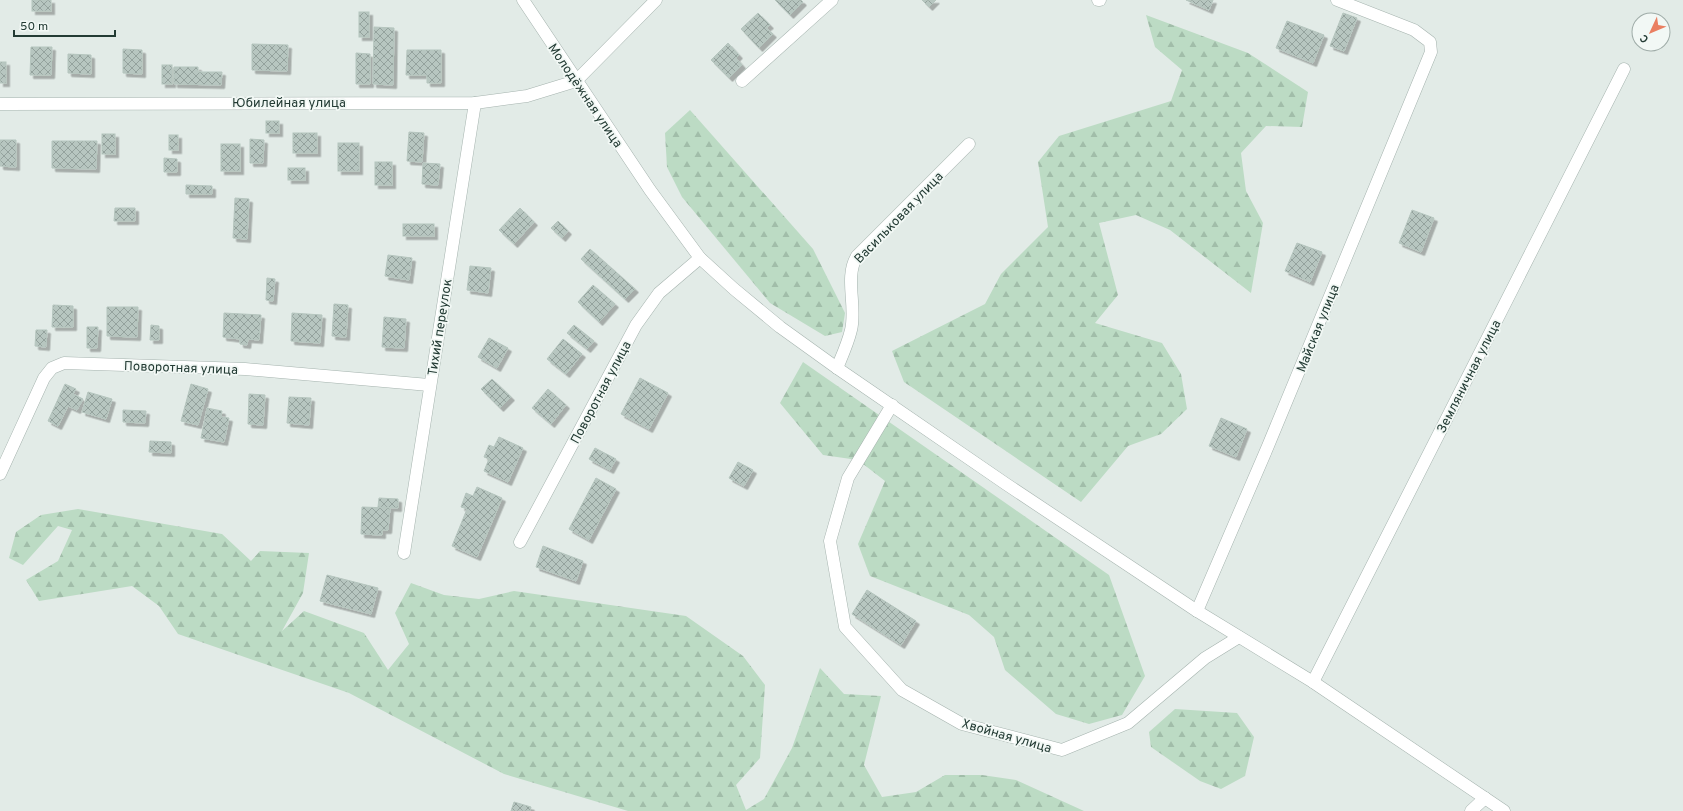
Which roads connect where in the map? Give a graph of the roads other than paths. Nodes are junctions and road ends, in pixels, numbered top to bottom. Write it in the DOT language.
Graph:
graph roads {
  1 [pos="523,0"];
  2 [pos="656,0"];
  3 [pos="832,0"];
  4 [pos="1337,0"];
  5 [pos="1624,69"];
  6 [pos="576,81"];
  7 [pos="742,81"];
  8 [pos="476,103"];
  9 [pos="0,104"];
  10 [pos="969,144"];
  11 [pos="700,258"];
  12 [pos="837,368"];
  13 [pos="429,385"];
  14 [pos="892,405"];
  15 [pos="0,474"];
  16 [pos="520,542"];
  17 [pos="404,553"];
  18 [pos="1197,611"];
  19 [pos="1239,637"];
  20 [pos="1313,682"];
  21 [pos="1485,798"];
  22 [pos="1471,811"];
  23 [pos="1504,811"];
  1 -- 6 [label="street, Молодёжная улица"];
  2 -- 6 [label="street"];
  3 -- 7 [label="street"];
  4 -- 18 [label="street, Майская улица"];
  5 -- 20 [label="street, Земляничная улица"];
  6 -- 8 [label="street, Юбилейная улица"];
  6 -- 11 [label="street, Молодёжная улица"];
  8 -- 9 [label="street, Юбилейная улица"];
  8 -- 13 [label="street, Тихий переулок"];
  10 -- 12 [label="street, Васильковая улица"];
  11 -- 12 [label="street, Молодёжная улица"];
  11 -- 16 [label="street, Поворотная улица"];
  12 -- 14 [label="street, Молодёжная улица"];
  13 -- 15 [label="street, Поворотная улица"];
  13 -- 17 [label="street, Тихий переулок"];
  14 -- 18 [label="street, Молодёжная улица"];
  14 -- 19 [label="street, Хвойная улица"];
  18 -- 19 [label="street, Молодёжная улица"];
  19 -- 20 [label="street, Молодёжная улица"];
  20 -- 21 [label="street, Молодёжная улица"];
  21 -- 22 [label="street"];
  21 -- 23 [label="street, Молодёжная улица"];
}
